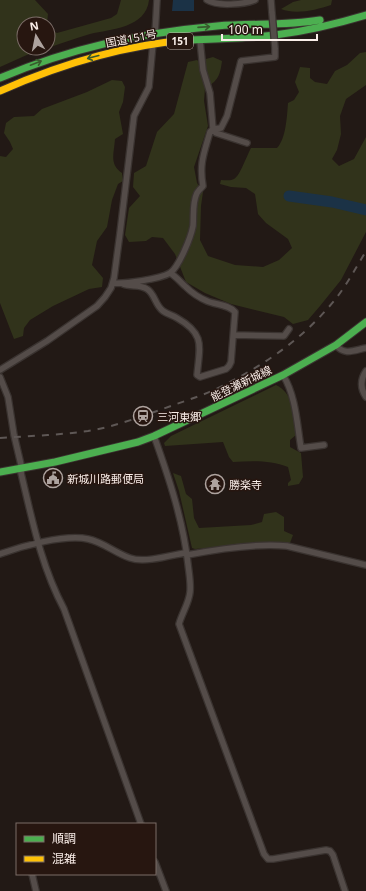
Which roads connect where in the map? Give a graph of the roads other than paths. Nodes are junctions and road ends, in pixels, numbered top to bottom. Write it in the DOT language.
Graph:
graph roads {
  1 [pos="157,0"];
  2 [pos="207,0"];
  3 [pos="255,0"];
  4 [pos="271,0"];
  5 [pos="366,10"];
  6 [pos="366,15"];
  7 [pos="155,33"];
  8 [pos="200,40"];
  9 [pos="153,44"];
  10 [pos="0,78"];
  11 [pos="0,91"];
  12 [pos="213,129"];
  13 [pos="247,143"];
  14 [pos="170,273"];
  15 [pos="113,283"];
  16 [pos="122,283"];
  17 [pos="366,322"];
  18 [pos="289,329"];
  19 [pos="234,335"];
  20 [pos="336,345"];
  21 [pos="366,348"];
  22 [pos="0,370"];
  23 [pos="366,371"];
  24 [pos="282,374"];
  25 [pos="0,377"];
  26 [pos="366,397"];
  27 [pos="154,436"];
  28 [pos="324,445"];
  29 [pos="22,468"];
  30 [pos="0,472"];
  31 [pos="38,544"];
  32 [pos="0,554"];
  33 [pos="187,555"];
  34 [pos="366,565"];
  35 [pos="141,823"];
  36 [pos="156,865"];
  37 [pos="32,875"];
  38 [pos="36,891"];
  39 [pos="166,891"];
  40 [pos="345,891"];
  1 -- 7 [label="street"];
  2 -- 3 [label="street"];
  4 -- 12 [label="street, bridge"];
  7 -- 5 [label="main road, 国道151号 / 151, one-way"];
  6 -- 8 [label="main road, 国道151号 / 151"];
  7 -- 9 [label="street"];
  10 -- 7 [label="main road, 国道151号 / 151, one-way"];
  8 -- 9 [label="main road, 国道151号 / 151"];
  8 -- 12 [label="street"];
  9 -- 11 [label="main road, 国道151号 / 151, one-way"];
  9 -- 15 [label="street"];
  12 -- 13 [label="street"];
  12 -- 14 [label="street"];
  14 -- 16 [label="street"];
  14 -- 19 [label="street"];
  15 -- 16 [label="street"];
  15 -- 22 [label="street"];
  16 -- 19 [label="street"];
  17 -- 20 [label="main road, 能登瀬新城線"];
  18 -- 19 [label="street"];
  20 -- 21 [label="street"];
  20 -- 24 [label="main road, 能登瀬新城線"];
  23 -- 26 [label="street"];
  24 -- 27 [label="main road, 能登瀬新城線"];
  24 -- 28 [label="street"];
  25 -- 29 [label="street"];
  27 -- 29 [label="main road, 能登瀬新城線"];
  27 -- 33 [label="street"];
  29 -- 30 [label="main road, 能登瀬新城線"];
  29 -- 31 [label="street"];
  31 -- 32 [label="street"];
  31 -- 33 [label="street"];
  31 -- 35 [label="street"];
  33 -- 34 [label="street"];
  33 -- 40 [label="street"];
  36 -- 39 [label="street"];
  37 -- 38 [label="street"];
}
